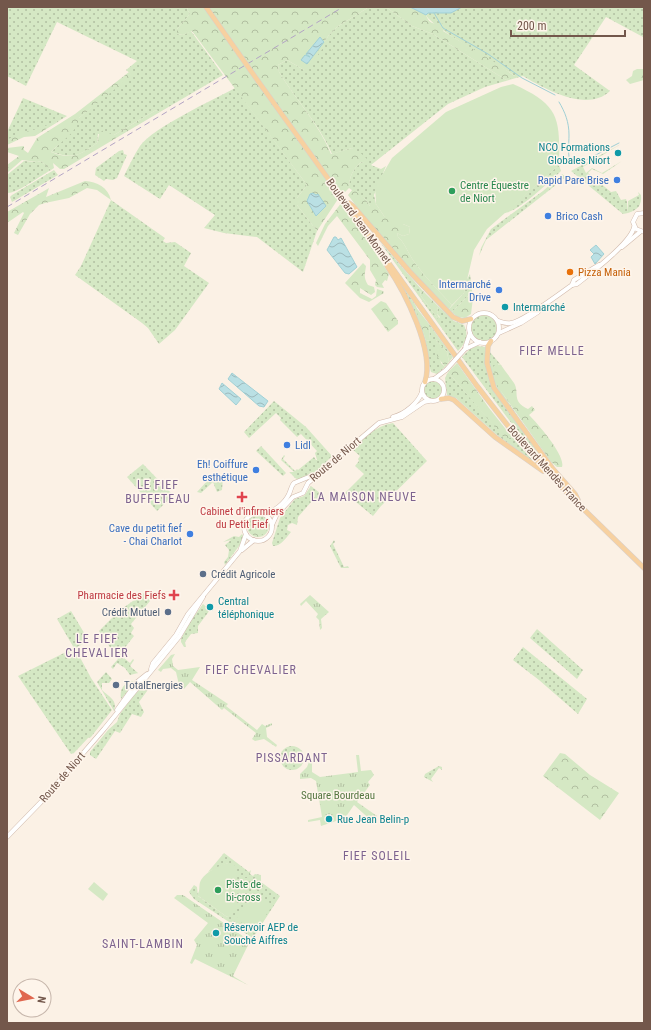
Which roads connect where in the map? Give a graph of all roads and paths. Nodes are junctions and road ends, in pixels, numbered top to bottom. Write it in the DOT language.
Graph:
graph roads {
  1 [pos="207,7"];
  2 [pos="259,80"];
  3 [pos="349,203"];
  4 [pos="644,212"];
  5 [pos="634,228"];
  6 [pos="642,232"];
  7 [pos="371,239"];
  8 [pos="615,252"];
  9 [pos="543,306"];
  10 [pos="471,319"];
  11 [pos="498,321"];
  12 [pos="470,333"];
  13 [pos="499,333"];
  14 [pos="491,341"];
  15 [pos="480,342"];
  16 [pos="465,349"];
  17 [pos="460,361"];
  18 [pos="446,370"];
  19 [pos="434,379"];
  20 [pos="425,382"];
  21 [pos="443,384"];
  22 [pos="422,392"];
  23 [pos="441,399"];
  24 [pos="429,401"];
  25 [pos="411,409"];
  26 [pos="566,492"];
  27 [pos="578,500"];
  28 [pos="264,514"];
  29 [pos="272,525"];
  30 [pos="246,534"];
  31 [pos="254,540"];
  32 [pos="240,551"];
  33 [pos="644,564"];
  34 [pos="644,568"];
  35 [pos="7,837"];
  1 -- 2 [label="main road, bridge"];
  2 -- 3 [label="main road, Boulevard Jean Monnet"];
  2 -- 7 [label="main road, Boulevard Jean Monnet"];
  3 -- 10 [label="main road"];
  3 -- 17 [label="main road, Boulevard Jean Monnet"];
  4 -- 5 [label="main road"];
  5 -- 6 [label="main road"];
  5 -- 8 [label="main road"];
  6 -- 8 [label="main road"];
  7 -- 17 [label="main road, Boulevard Jean Monnet"];
  7 -- 20 [label="main road"];
  8 -- 9 [label="main road"];
  9 -- 11 [label="main road"];
  9 -- 13 [label="main road"];
  10 -- 11 [label="main road"];
  10 -- 12 [label="main road"];
  11 -- 13 [label="main road"];
  12 -- 15 [label="main road"];
  12 -- 16 [label="main road"];
  13 -- 14 [label="main road"];
  14 -- 15 [label="main road"];
  14 -- 27 [label="main road"];
  15 -- 16 [label="main road"];
  16 -- 18 [label="main road, bridge"];
  17 -- 26 [label="main road, Boulevard Mendès France"];
  17 -- 27 [label="main road, Boulevard Mendès France"];
  18 -- 19 [label="main road"];
  18 -- 21 [label="main road"];
  19 -- 20 [label="main road"];
  19 -- 21 [label="main road"];
  20 -- 22 [label="main road"];
  21 -- 23 [label="main road"];
  22 -- 24 [label="main road"];
  22 -- 25 [label="main road"];
  23 -- 24 [label="main road"];
  23 -- 26 [label="main road"];
  24 -- 25 [label="main road"];
  25 -- 28 [label="main road, Route de Niort"];
  25 -- 29 [label="main road, Route de Niort"];
  26 -- 34 [label="main road, Boulevard Mendès France"];
  27 -- 33 [label="main road, Boulevard Mendès France"];
  28 -- 29 [label="main road"];
  28 -- 30 [label="main road"];
  29 -- 31 [label="main road"];
  30 -- 31 [label="main road"];
  30 -- 32 [label="main road, Route de Niort"];
  31 -- 32 [label="main road, Route de Niort"];
  32 -- 35 [label="main road, Route de Niort"];
}
